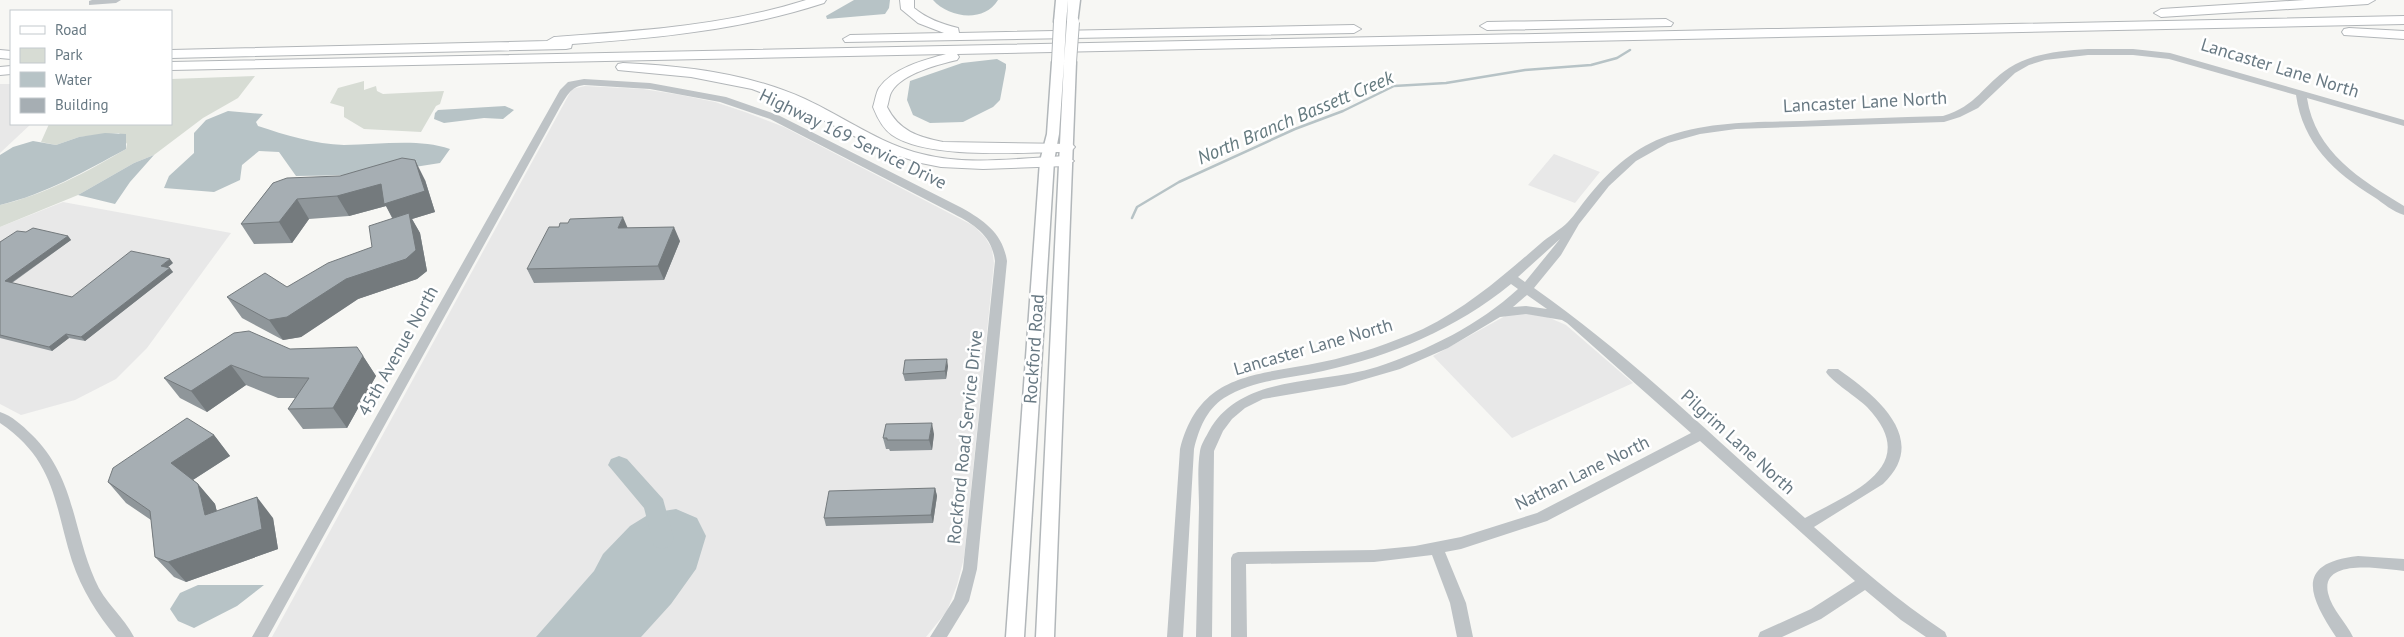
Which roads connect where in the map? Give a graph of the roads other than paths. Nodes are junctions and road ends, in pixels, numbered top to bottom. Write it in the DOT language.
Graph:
graph roads {
  1 [pos="116,0"];
  2 [pos="819,0"];
  3 [pos="907,0"];
  4 [pos="1062,0"];
  5 [pos="1074,0"];
  6 [pos="2368,0"];
  7 [pos="92,3"];
  8 [pos="2404,9"];
  9 [pos="2151,14"];
  10 [pos="2404,20"];
  11 [pos="2131,24"];
  12 [pos="2404,35"];
  13 [pos="981,36"];
  14 [pos="466,48"];
  15 [pos="1002,49"];
  16 [pos="172,54"];
  17 [pos="427,62"];
  18 [pos="1064,62"];
  19 [pos="172,66"];
  20 [pos="572,84"];
  21 [pos="2300,95"];
  22 [pos="2404,123"];
  23 [pos="1048,154"];
  24 [pos="1067,154"];
  25 [pos="2404,211"];
  26 [pos="1573,224"];
  27 [pos="992,235"];
  28 [pos="1510,277"];
  29 [pos="1527,289"];
  30 [pos="1496,314"];
  31 [pos="1565,317"];
  32 [pos="1833,372"];
  33 [pos="0,417"];
  34 [pos="1702,434"];
  35 [pos="1804,526"];
  36 [pos="1436,547"];
  37 [pos="2404,565"];
  38 [pos="1866,582"];
  39 [pos="126,637"];
  40 [pos="260,637"];
  41 [pos="938,637"];
  42 [pos="1015,637"];
  43 [pos="1045,637"];
  44 [pos="1175,637"];
  45 [pos="1204,637"];
  46 [pos="1238,637"];
  47 [pos="1465,637"];
  48 [pos="1766,637"];
  49 [pos="1939,637"];
  50 [pos="2345,637"];
  1 -- 7 [label="street"];
  2 -- 14 [label="highway"];
  3 -- 13 [label="highway"];
  4 -- 18 [label="main road, bridge"];
  5 -- 18 [label="main road, bridge"];
  6 -- 9 [label="highway"];
  8 -- 9 [label="highway"];
  9 -- 13 [label="highway"];
  10 -- 11 [label="highway"];
  11 -- 12 [label="highway"];
  11 -- 15 [label="highway"];
  13 -- 14 [label="highway"];
  14 -- 16 [label="highway"];
  15 -- 17 [label="highway"];
  15 -- 23 [label="highway"];
  17 -- 19 [label="highway"];
  17 -- 23 [label="highway"];
  18 -- 23 [label="main road, Rockford Road"];
  18 -- 24 [label="main road, Rockford Road"];
  20 -- 27 [label="street, Highway 169 Service Drive"];
  20 -- 40 [label="street, 45th Avenue North"];
  21 -- 22 [label="street, Lancaster Lane North"];
  21 -- 25 [label="street"];
  21 -- 26 [label="street, Lancaster Lane North"];
  23 -- 24 [label="highway"];
  23 -- 42 [label="main road, Rockford Road"];
  24 -- 43 [label="main road, Rockford Road"];
  26 -- 28 [label="street, Lancaster Lane North"];
  26 -- 29 [label="street, Lancaster Lane North"];
  27 -- 41 [label="street, Rockford Road Service Drive"];
  28 -- 29 [label="street, Pilgrim Lane North"];
  28 -- 44 [label="street, Lancaster Lane North"];
  29 -- 30 [label="street, Lancaster Lane North"];
  29 -- 31 [label="street, Pilgrim Lane North"];
  30 -- 31 [label="street"];
  30 -- 45 [label="street, Lancaster Lane North"];
  31 -- 34 [label="street, Pilgrim Lane North"];
  32 -- 35 [label="street"];
  33 -- 39 [label="street"];
  34 -- 35 [label="street, Pilgrim Lane North"];
  34 -- 36 [label="street, Nathan Lane North"];
  35 -- 38 [label="street, Pilgrim Lane North"];
  36 -- 46 [label="street, Nathan Lane North"];
  36 -- 47 [label="street"];
  37 -- 50 [label="street"];
  38 -- 48 [label="street"];
  38 -- 49 [label="street, Pilgrim Lane North"];
}
